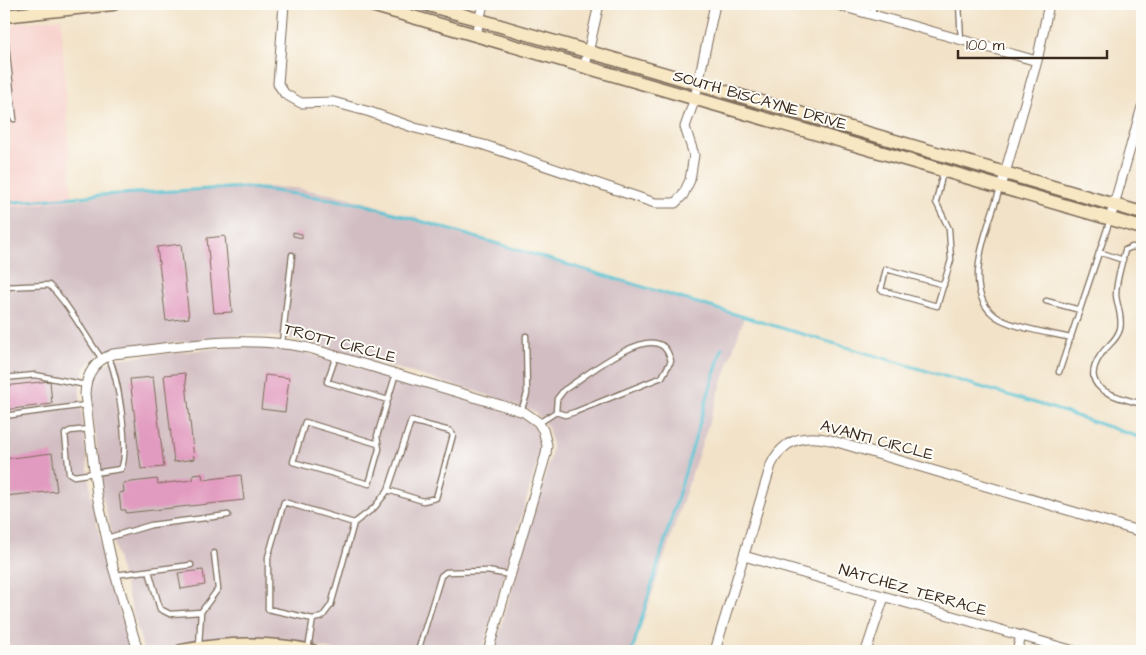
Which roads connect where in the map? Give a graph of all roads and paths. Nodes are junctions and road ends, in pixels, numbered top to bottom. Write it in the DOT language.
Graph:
graph roads {
  1 [pos="113,4"];
  2 [pos="284,4"];
  3 [pos="368,4"];
  4 [pos="425,4"];
  5 [pos="483,4"];
  6 [pos="599,4"];
  7 [pos="715,4"];
  8 [pos="834,4"];
  9 [pos="874,4"];
  10 [pos="959,4"];
  11 [pos="1049,4"];
  12 [pos="872,14"];
  13 [pos="4,16"];
  14 [pos="480,20"];
  15 [pos="4,26"];
  16 [pos="476,34"];
  17 [pos="961,40"];
  18 [pos="588,52"];
  19 [pos="1037,62"];
  20 [pos="585,66"];
  21 [pos="698,83"];
  22 [pos="695,98"];
  23 [pos="1142,107"];
  24 [pos="14,119"];
  25 [pos="943,170"];
  26 [pos="1005,173"];
  27 [pos="1000,187"];
  28 [pos="1114,205"];
  29 [pos="1142,213"];
  30 [pos="1110,219"];
  31 [pos="1142,228"];
  32 [pos="1142,250"];
  33 [pos="1099,252"];
  34 [pos="292,256"];
  35 [pos="1123,260"];
  36 [pos="944,285"];
  37 [pos="4,287"];
  38 [pos="1046,300"];
  39 [pos="1080,310"];
  40 [pos="526,336"];
  41 [pos="1071,338"];
  42 [pos="282,342"];
  43 [pos="336,356"];
  44 [pos="105,358"];
  45 [pos="1059,372"];
  46 [pos="396,373"];
  47 [pos="4,378"];
  48 [pos="86,386"];
  49 [pos="388,400"];
  50 [pos="1142,404"];
  51 [pos="86,405"];
  52 [pos="522,412"];
  53 [pos="556,412"];
  54 [pos="4,416"];
  55 [pos="539,424"];
  56 [pos="89,429"];
  57 [pos="378,444"];
  58 [pos="94,473"];
  59 [pos="388,490"];
  60 [pos="228,515"];
  61 [pos="354,523"];
  62 [pos="1142,532"];
  63 [pos="106,539"];
  64 [pos="214,554"];
  65 [pos="744,556"];
  66 [pos="191,565"];
  67 [pos="149,571"];
  68 [pos="115,575"];
  69 [pos="510,575"];
  70 [pos="884,597"];
  71 [pos="201,612"];
  72 [pos="313,618"];
  73 [pos="1021,636"];
  74 [pos="199,648"];
  75 [pos="245,648"];
  76 [pos="138,651"];
  77 [pos="181,651"];
  78 [pos="310,651"];
  79 [pos="418,651"];
  80 [pos="488,651"];
  81 [pos="715,651"];
  82 [pos="866,651"];
  83 [pos="1017,651"];
  84 [pos="1074,651"];
  1 -- 13 [label="street"];
  2 -- 22 [label="street"];
  3 -- 16 [label="street, SOUTH BISCAYNE DRIVE"];
  4 -- 14 [label="street, SOUTH BISCAYNE DRIVE"];
  5 -- 14 [label="street"];
  6 -- 18 [label="street"];
  7 -- 21 [label="street"];
  8 -- 12 [label="street"];
  9 -- 12 [label="lane"];
  10 -- 17 [label="lane"];
  11 -- 19 [label="street"];
  12 -- 17 [label="street"];
  14 -- 16 [label="street"];
  14 -- 18 [label="street, SOUTH BISCAYNE DRIVE"];
  15 -- 24 [label="lane"];
  16 -- 20 [label="street, SOUTH BISCAYNE DRIVE"];
  17 -- 19 [label="street"];
  18 -- 20 [label="street"];
  18 -- 21 [label="street, SOUTH BISCAYNE DRIVE"];
  19 -- 26 [label="street"];
  20 -- 22 [label="street, SOUTH BISCAYNE DRIVE"];
  21 -- 22 [label="street"];
  21 -- 26 [label="street, SOUTH BISCAYNE DRIVE"];
  22 -- 25 [label="street, SOUTH BISCAYNE DRIVE"];
  23 -- 28 [label="street"];
  25 -- 27 [label="street, SOUTH BISCAYNE DRIVE"];
  25 -- 36 [label="lane"];
  26 -- 27 [label="street"];
  26 -- 28 [label="street, SOUTH BISCAYNE DRIVE"];
  27 -- 30 [label="street, SOUTH BISCAYNE DRIVE"];
  27 -- 41 [label="lane"];
  28 -- 29 [label="street, SOUTH BISCAYNE DRIVE"];
  28 -- 30 [label="street"];
  30 -- 31 [label="street, SOUTH BISCAYNE DRIVE"];
  30 -- 33 [label="lane"];
  32 -- 35 [label="lane"];
  33 -- 35 [label="lane"];
  33 -- 39 [label="lane"];
  34 -- 42 [label="lane"];
  35 -- 50 [label="lane"];
  36 -- 36 [label="lane"];
  37 -- 44 [label="lane"];
  38 -- 39 [label="lane"];
  39 -- 41 [label="lane"];
  40 -- 52 [label="lane"];
  41 -- 45 [label="lane"];
  42 -- 43 [label="street, TROTT CIRCLE"];
  42 -- 44 [label="street, TROTT CIRCLE"];
  43 -- 46 [label="street, TROTT CIRCLE"];
  43 -- 49 [label="lane"];
  44 -- 48 [label="street"];
  44 -- 58 [label="lane"];
  46 -- 49 [label="lane"];
  46 -- 52 [label="street, TROTT CIRCLE"];
  47 -- 48 [label="lane"];
  48 -- 51 [label="street"];
  49 -- 57 [label="lane"];
  51 -- 54 [label="lane"];
  51 -- 56 [label="street"];
  52 -- 55 [label="street, TROTT CIRCLE"];
  53 -- 53 [label="lane"];
  53 -- 55 [label="lane"];
  55 -- 69 [label="street"];
  56 -- 58 [label="street"];
  56 -- 58 [label="lane"];
  57 -- 57 [label="lane"];
  58 -- 63 [label="street"];
  59 -- 59 [label="lane"];
  59 -- 61 [label="lane"];
  60 -- 63 [label="lane"];
  61 -- 72 [label="lane"];
  61 -- 72 [label="lane"];
  62 -- 65 [label="street, AVANTI CIRCLE"];
  63 -- 68 [label="street"];
  64 -- 71 [label="lane"];
  65 -- 70 [label="street, NATCHEZ TERRACE"];
  65 -- 81 [label="street, AVANTI CIRCLE"];
  66 -- 67 [label="lane"];
  67 -- 68 [label="lane"];
  67 -- 71 [label="lane"];
  68 -- 76 [label="street"];
  69 -- 79 [label="lane"];
  69 -- 80 [label="street"];
  70 -- 73 [label="street, NATCHEZ TERRACE"];
  70 -- 82 [label="street"];
  71 -- 74 [label="lane"];
  72 -- 78 [label="lane"];
  73 -- 83 [label="street"];
  73 -- 84 [label="street, NATCHEZ TERRACE"];
  74 -- 75 [label="street"];
  74 -- 77 [label="street"];
  75 -- 78 [label="street"];
}
